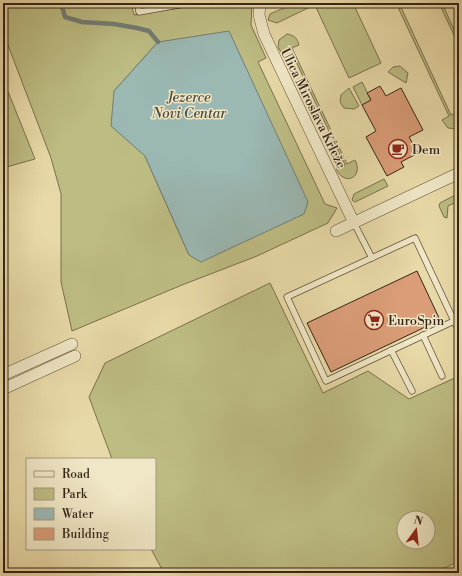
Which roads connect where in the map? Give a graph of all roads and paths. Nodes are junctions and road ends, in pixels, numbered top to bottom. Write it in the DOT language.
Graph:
graph roads {
  1 [pos="138,3"];
  2 [pos="189,3"];
  3 [pos="260,3"];
  4 [pos="459,173"];
  5 [pos="354,222"];
  6 [pos="336,231"];
  7 [pos="372,258"];
  8 [pos="454,321"];
  9 [pos="459,331"];
  10 [pos="423,336"];
  11 [pos="72,344"];
  12 [pos="391,350"];
  13 [pos="76,356"];
  14 [pos="3,375"];
  15 [pos="442,376"];
  16 [pos="3,389"];
  17 [pos="412,391"];
  1 -- 2 [label="lane"];
  3 -- 5 [label="street, Ulica Miroslava Krleže"];
  4 -- 5 [label="street"];
  5 -- 6 [label="street"];
  5 -- 7 [label="lane"];
  7 -- 8 [label="lane"];
  7 -- 12 [label="lane"];
  8 -- 9 [label="lane"];
  8 -- 10 [label="lane"];
  10 -- 12 [label="lane"];
  10 -- 15 [label="lane"];
  11 -- 14 [label="street"];
  12 -- 17 [label="lane"];
  13 -- 16 [label="street"];
}
